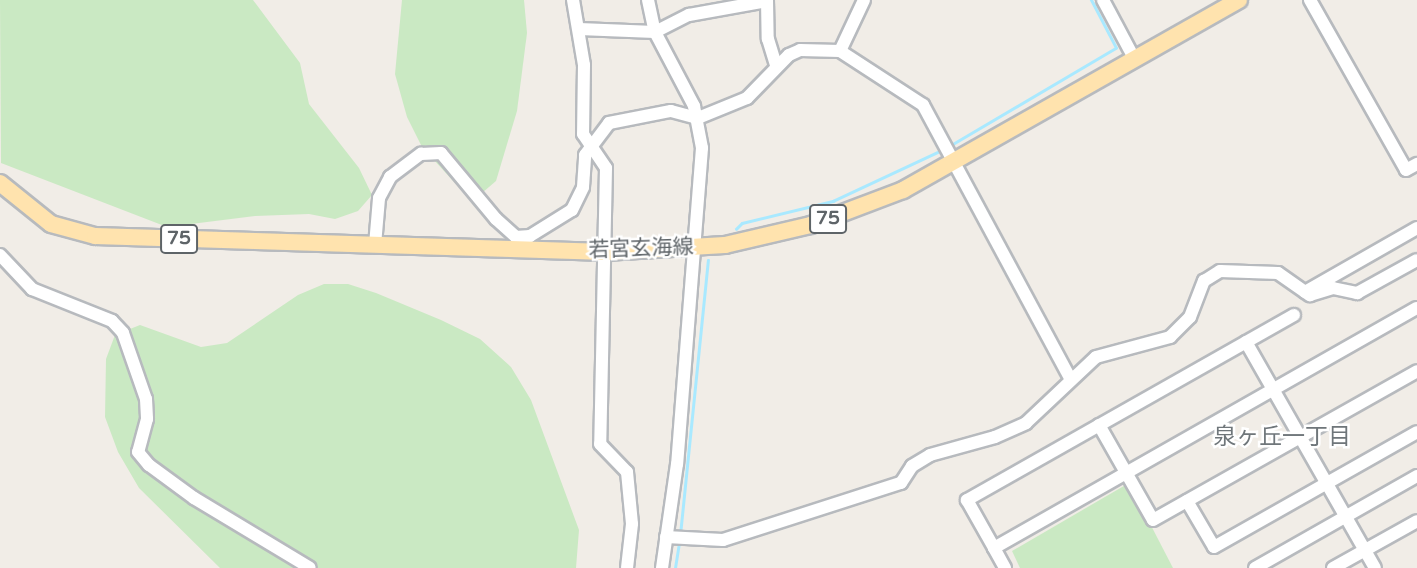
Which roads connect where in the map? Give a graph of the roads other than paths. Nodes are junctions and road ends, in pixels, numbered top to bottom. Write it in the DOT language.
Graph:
graph roads {
  1 [pos="573,0"];
  2 [pos="648,0"];
  3 [pos="864,0"];
  4 [pos="1103,0"];
  5 [pos="1239,0"];
  6 [pos="1310,0"];
  7 [pos="767,1"];
  8 [pos="579,29"];
  9 [pos="655,32"];
  10 [pos="840,51"];
  11 [pos="1135,60"];
  12 [pos="776,65"];
  13 [pos="698,118"];
  14 [pos="589,146"];
  15 [pos="952,164"];
  16 [pos="1417,164"];
  17 [pos="0,183"];
  18 [pos="1417,228"];
  19 [pos="375,245"];
  20 [pos="696,247"];
  21 [pos="605,252"];
  22 [pos="0,256"];
  23 [pos="1417,260"];
  24 [pos="1304,292"];
  25 [pos="1417,308"];
  26 [pos="1294,315"];
  27 [pos="1247,342"];
  28 [pos="1417,371"];
  29 [pos="1070,379"];
  30 [pos="1274,390"];
  31 [pos="1099,425"];
  32 [pos="1417,432"];
  33 [pos="1300,436"];
  34 [pos="1127,473"];
  35 [pos="1417,476"];
  36 [pos="1327,483"];
  37 [pos="1187,501"];
  38 [pos="1346,516"];
  39 [pos="1417,521"];
  40 [pos="666,537"];
  41 [pos="994,548"];
  42 [pos="1365,550"];
  43 [pos="310,568"];
  44 [pos="627,568"];
  45 [pos="662,568"];
  46 [pos="1005,568"];
  47 [pos="1255,568"];
  48 [pos="1333,568"];
  49 [pos="1375,568"];
  1 -- 8 [label="street"];
  2 -- 9 [label="street"];
  3 -- 10 [label="street"];
  4 -- 11 [label="street"];
  5 -- 11 [label="main road, 若宮玄海線 / 75"];
  6 -- 16 [label="street"];
  7 -- 9 [label="street"];
  7 -- 12 [label="street"];
  8 -- 9 [label="street"];
  8 -- 14 [label="street"];
  9 -- 13 [label="street"];
  10 -- 12 [label="street"];
  10 -- 15 [label="street"];
  11 -- 15 [label="main road, 若宮玄海線 / 75"];
  12 -- 13 [label="street"];
  13 -- 14 [label="street"];
  13 -- 20 [label="street"];
  14 -- 19 [label="street"];
  14 -- 21 [label="street"];
  15 -- 20 [label="main road, 若宮玄海線 / 75"];
  15 -- 29 [label="street"];
  17 -- 19 [label="main road, 若宮玄海線 / 75"];
  18 -- 24 [label="street"];
  19 -- 21 [label="main road, 若宮玄海線 / 75"];
  20 -- 21 [label="main road, 若宮玄海線 / 75"];
  20 -- 40 [label="street"];
  21 -- 44 [label="street"];
  22 -- 43 [label="street"];
  23 -- 24 [label="street"];
  24 -- 29 [label="street"];
  25 -- 30 [label="street"];
  26 -- 27 [label="street"];
  27 -- 30 [label="street"];
  27 -- 31 [label="street"];
  28 -- 33 [label="street"];
  29 -- 40 [label="street"];
  30 -- 33 [label="street"];
  30 -- 34 [label="street"];
  31 -- 34 [label="street"];
  31 -- 41 [label="street"];
  32 -- 36 [label="street"];
  33 -- 36 [label="street"];
  33 -- 37 [label="street"];
  34 -- 37 [label="street"];
  34 -- 41 [label="street"];
  35 -- 38 [label="street"];
  36 -- 37 [label="street"];
  36 -- 38 [label="street"];
  38 -- 42 [label="street"];
  38 -- 47 [label="street"];
  39 -- 42 [label="street"];
  40 -- 45 [label="street"];
  41 -- 46 [label="street"];
  42 -- 48 [label="street"];
  42 -- 49 [label="street"];
}
